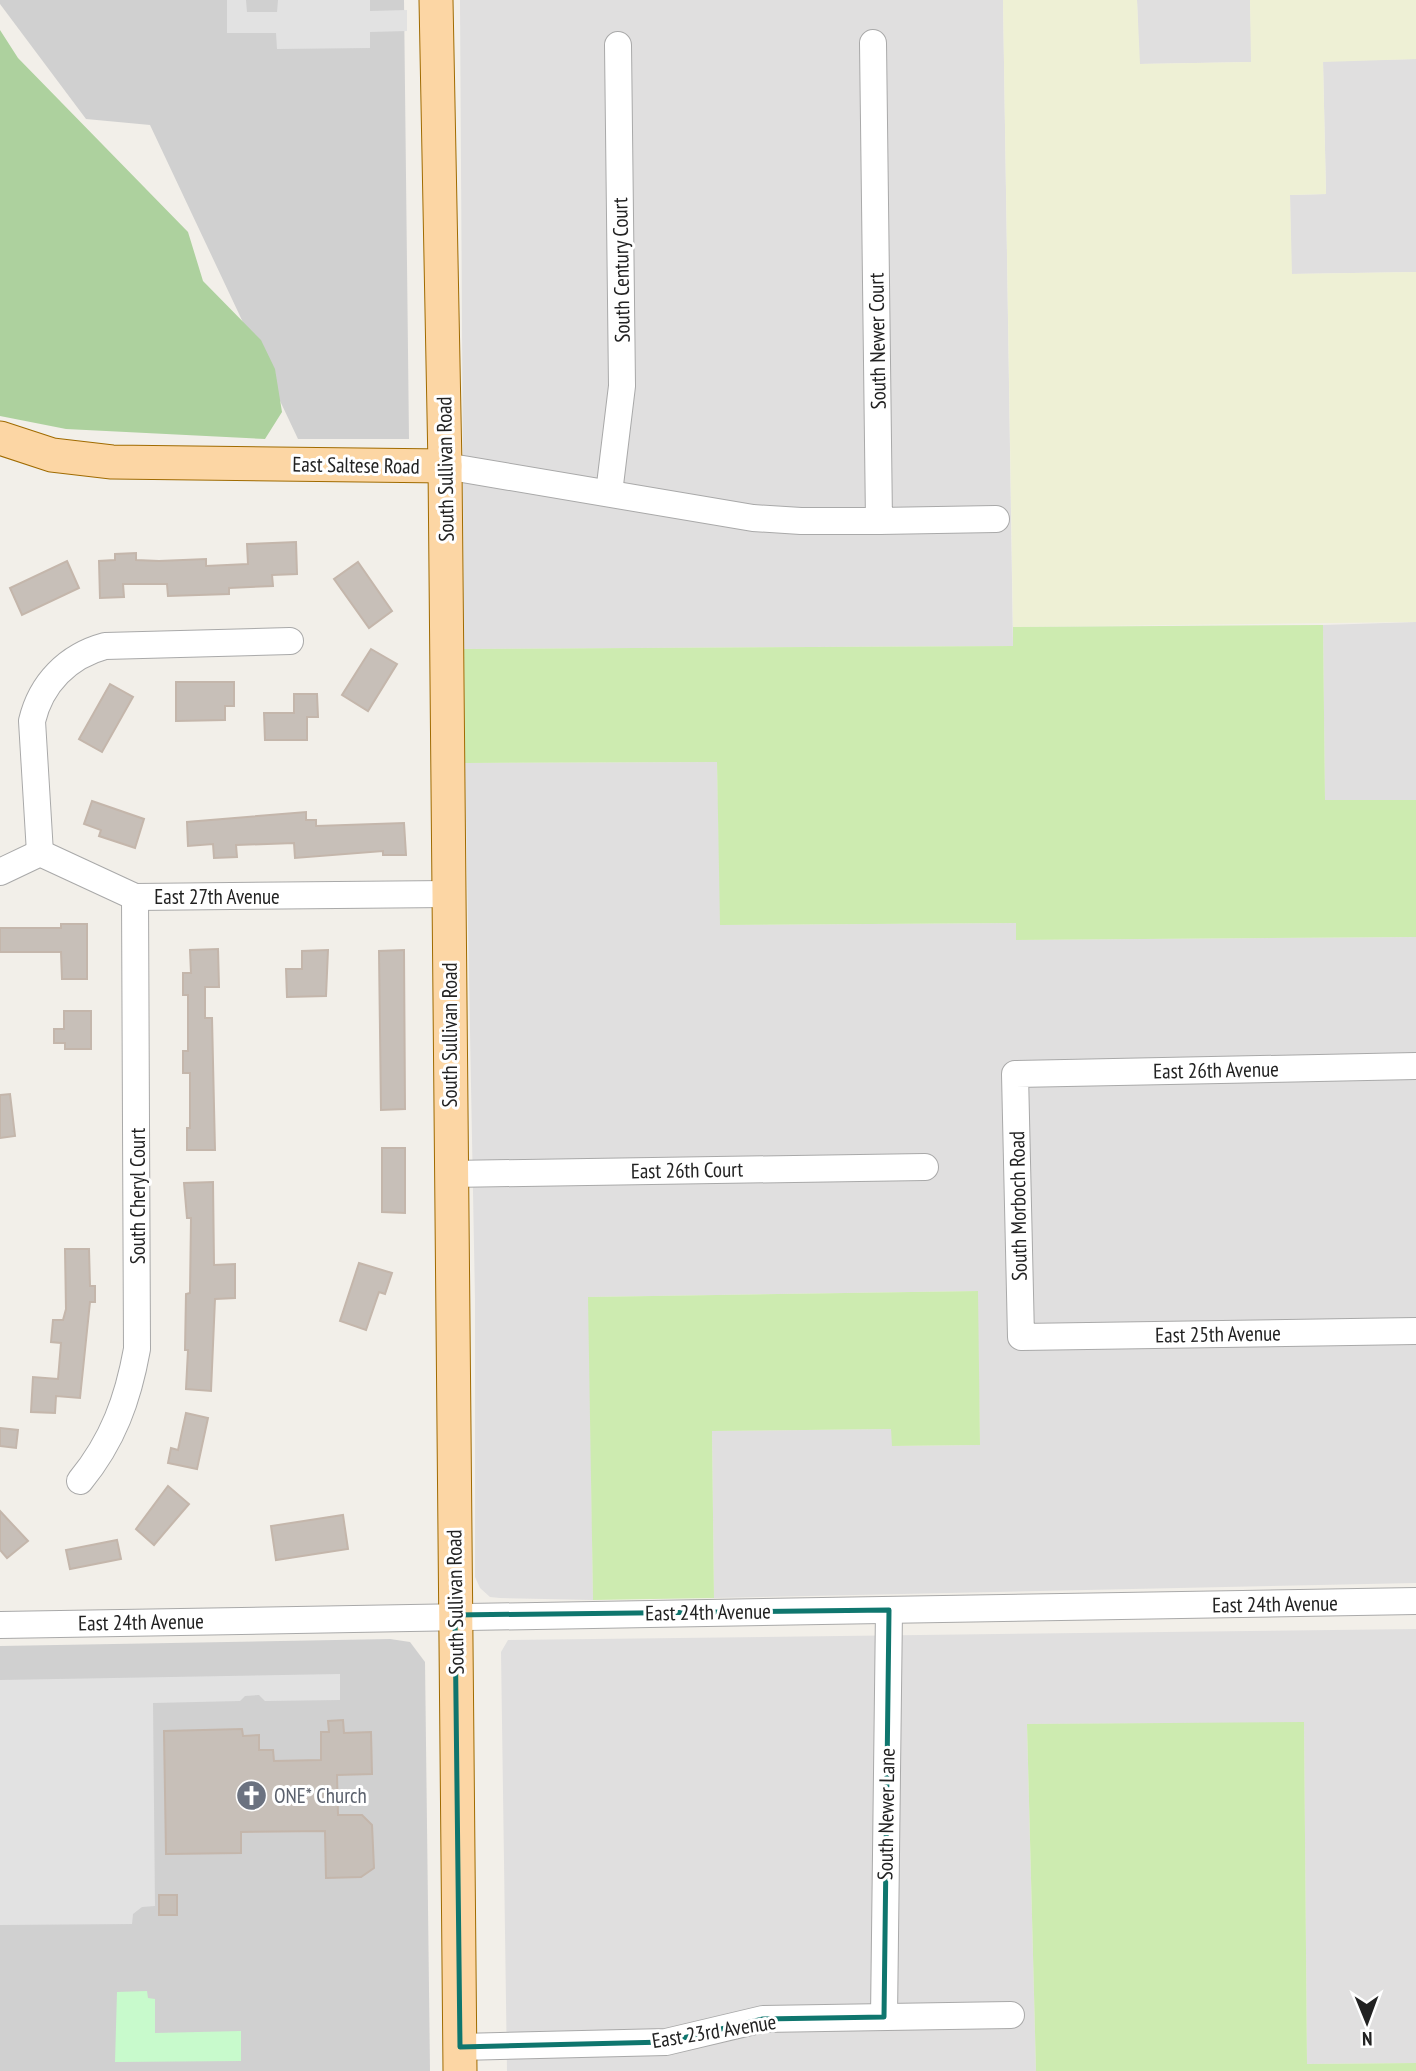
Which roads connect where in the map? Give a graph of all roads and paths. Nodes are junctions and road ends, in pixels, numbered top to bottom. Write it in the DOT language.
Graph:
graph roads {
  1 [pos="436,0"];
  2 [pos="873,43"];
  3 [pos="618,45"];
  4 [pos="0,438"];
  5 [pos="445,466"];
  6 [pos="608,493"];
  7 [pos="996,519"];
  8 [pos="879,521"];
  9 [pos="290,641"];
  10 [pos="40,853"];
  11 [pos="0,872"];
  12 [pos="448,894"];
  13 [pos="135,897"];
  14 [pos="1416,1066"];
  15 [pos="1016,1074"];
  16 [pos="925,1167"];
  17 [pos="450,1174"];
  18 [pos="1416,1331"];
  19 [pos="1021,1338"];
  20 [pos="80,1481"];
  21 [pos="1416,1601"];
  22 [pos="889,1610"];
  23 [pos="455,1615"];
  24 [pos="0,1625"];
  25 [pos="1011,2015"];
  26 [pos="884,2017"];
  27 [pos="460,2059"];
  1 -- 5 [label="main road, South Sullivan Road"];
  2 -- 8 [label="street, South Newer Court"];
  3 -- 6 [label="street, South Century Court"];
  4 -- 5 [label="main road, East Saltese Road"];
  5 -- 6 [label="street, East Saltese Road"];
  5 -- 12 [label="main road, South Sullivan Road"];
  6 -- 8 [label="street, East Saltese Road"];
  7 -- 8 [label="street"];
  9 -- 10 [label="street"];
  10 -- 11 [label="street"];
  10 -- 13 [label="street, East 27th Avenue"];
  12 -- 13 [label="street, East 27th Avenue"];
  12 -- 17 [label="main road, South Sullivan Road"];
  13 -- 20 [label="street, South Cheryl Court"];
  14 -- 15 [label="street, East 26th Avenue"];
  15 -- 19 [label="street, South Morboch Road"];
  16 -- 17 [label="street, East 26th Court"];
  17 -- 23 [label="main road, South Sullivan Road"];
  18 -- 19 [label="street, East 25th Avenue"];
  21 -- 22 [label="street, East 24th Avenue"];
  22 -- 23 [label="street, East 24th Avenue"];
  22 -- 26 [label="street, South Newer Lane"];
  23 -- 24 [label="street, East 24th Avenue"];
  23 -- 27 [label="main road, South Sullivan Road"];
  25 -- 26 [label="street, East 23rd Avenue"];
  26 -- 27 [label="street, East 23rd Avenue"];
}
